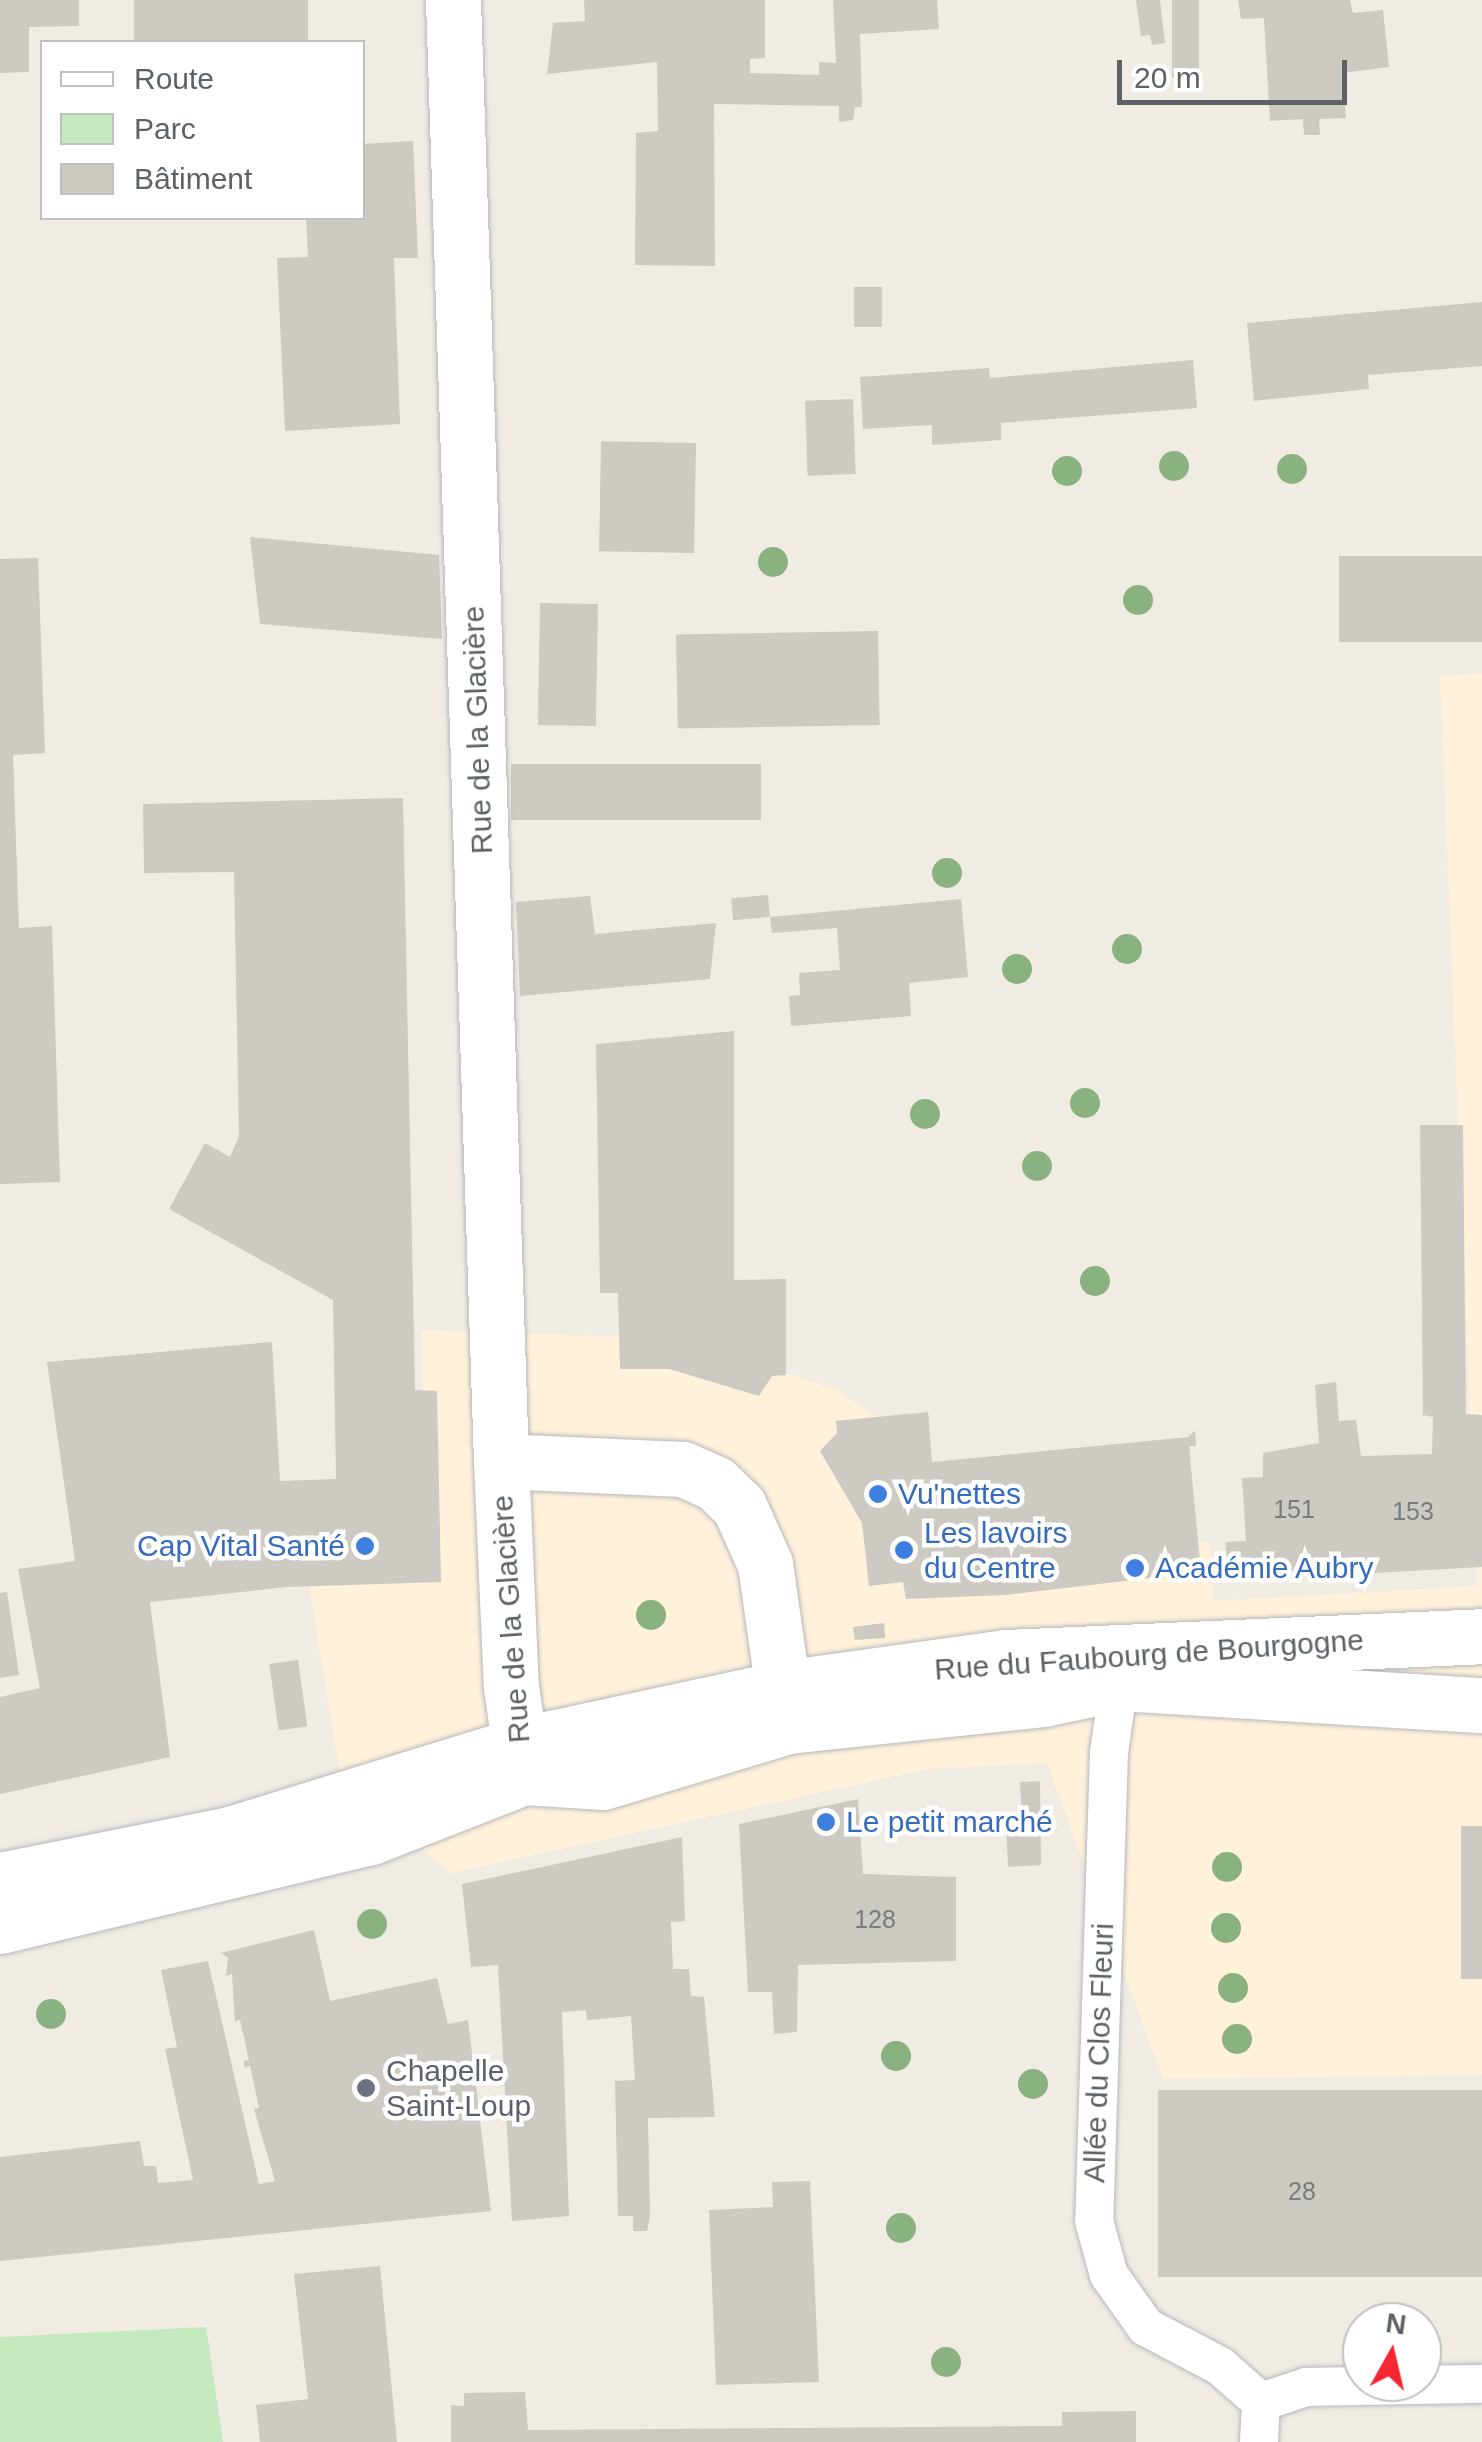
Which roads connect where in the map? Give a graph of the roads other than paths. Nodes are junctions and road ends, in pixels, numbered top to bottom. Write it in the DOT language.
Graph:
graph roads {
  1 [pos="453,0"];
  2 [pos="502,1461"];
  3 [pos="1482,1636"];
  4 [pos="1206,1646"];
  5 [pos="1119,1684"];
  6 [pos="1482,1705"];
  7 [pos="786,1707"];
  8 [pos="521,1761"];
  9 [pos="238,1833"];
  10 [pos="0,1880"];
  11 [pos="0,1896"];
  12 [pos="0,1926"];
  13 [pos="1482,2384"];
  14 [pos="1260,2402"];
  15 [pos="1259,2442"];
  1 -- 2 [label="main road, Rue de la Glacière"];
  2 -- 7 [label="main road, Rue de la Glacière"];
  2 -- 8 [label="main road, Rue de la Glacière"];
  3 -- 4 [label="main road, Rue du Faubourg de Bourgogne"];
  4 -- 5 [label="lane"];
  4 -- 7 [label="main road, Rue du Faubourg de Bourgogne"];
  5 -- 6 [label="main road, Rue du Faubourg de Bourgogne"];
  5 -- 7 [label="main road, Rue du Faubourg de Bourgogne"];
  5 -- 14 [label="lane, Allée du Clos Fleuri"];
  7 -- 8 [label="main road, Rue du Faubourg de Bourgogne"];
  8 -- 9 [label="main road, Rue du Faubourg de Bourgogne"];
  8 -- 12 [label="main road, Rue du Faubourg de Bourgogne"];
  9 -- 10 [label="main road, Rue du Faubourg de Bourgogne"];
  9 -- 11 [label="main road, Rue du Faubourg de Bourgogne"];
  13 -- 14 [label="lane"];
  14 -- 15 [label="lane"];
}
